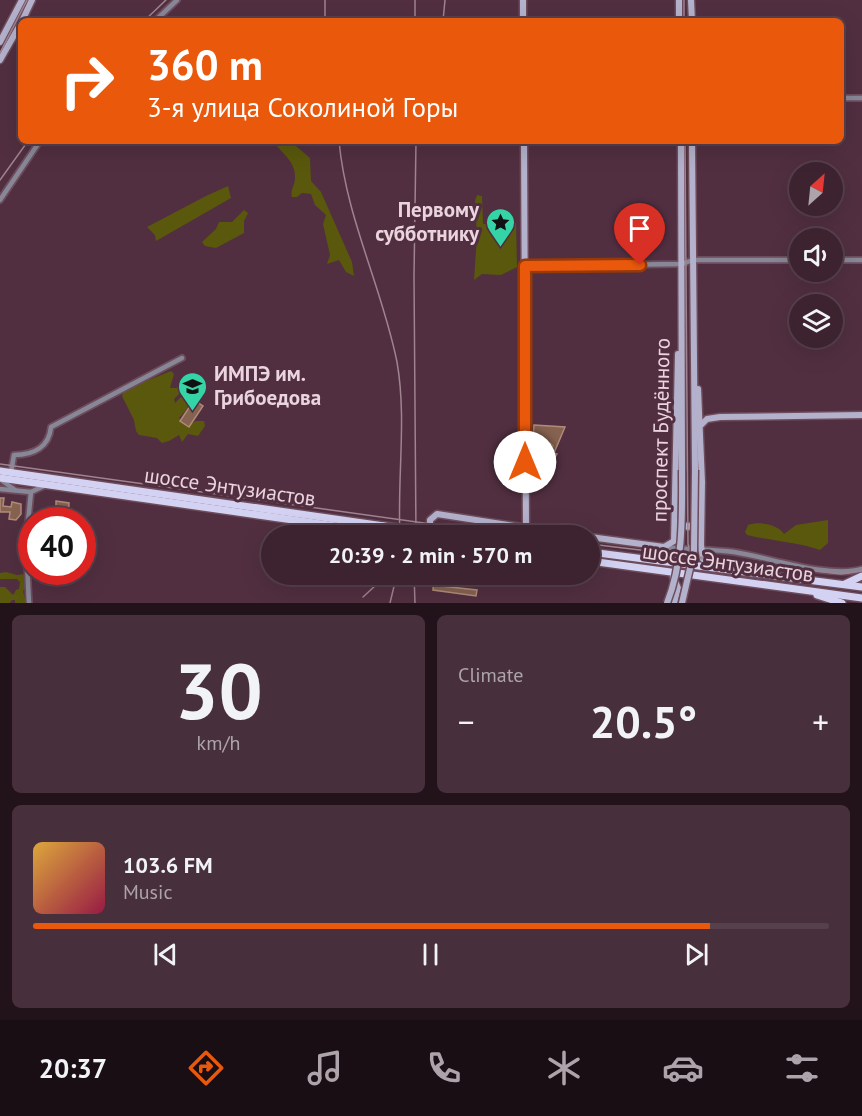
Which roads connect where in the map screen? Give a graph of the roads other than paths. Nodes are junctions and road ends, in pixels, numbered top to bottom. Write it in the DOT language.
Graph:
graph roads {
  1 [pos="22,0"];
  2 [pos="32,0"];
  3 [pos="523,0"];
  4 [pos="679,0"];
  5 [pos="691,0"];
  6 [pos="175,1"];
  7 [pos="24,18"];
  8 [pos="158,18"];
  9 [pos="523,18"];
  10 [pos="679,18"];
  11 [pos="692,18"];
  12 [pos="18,29"];
  13 [pos="0,42"];
  14 [pos="0,60"];
  15 [pos="844,98"];
  16 [pos="862,98"];
  17 [pos="38,144"];
  18 [pos="524,144"];
  19 [pos="681,144"];
  20 [pos="692,144"];
  21 [pos="0,200"];
  22 [pos="693,260"];
  23 [pos="789,260"];
  24 [pos="843,260"];
  25 [pos="862,260"];
  26 [pos="682,264"];
  27 [pos="525,266"];
  28 [pos="681,308"];
  29 [pos="182,358"];
  30 [pos="697,398"];
  31 [pos="700,408"];
  32 [pos="862,415"];
  33 [pos="720,417"];
  34 [pos="700,425"];
  35 [pos="0,471"];
  36 [pos="11,472"];
  37 [pos="0,479"];
  38 [pos="47,485"];
  39 [pos="0,489"];
  40 [pos="16,491"];
  41 [pos="31,492"];
  42 [pos="676,516"];
  43 [pos="702,516"];
  44 [pos="353,525"];
  45 [pos="358,525"];
  46 [pos="430,525"];
  47 [pos="507,525"];
  48 [pos="526,525"];
  49 [pos="600,538"];
  50 [pos="664,547"];
  51 [pos="702,551"];
  52 [pos="600,553"];
  53 [pos="600,562"];
  54 [pos="711,567"];
  55 [pos="862,569"];
  56 [pos="665,571"];
  57 [pos="862,576"];
  58 [pos="842,585"];
  59 [pos="862,587"];
  60 [pos="797,589"];
  61 [pos="862,598"];
  62 [pos="29,603"];
  63 [pos="667,603"];
  64 [pos="674,603"];
  65 [pos="682,603"];
  66 [pos="842,603"];
  1 -- 13 [label="main road"];
  2 -- 7 [label="main road"];
  3 -- 9 [label="main road"];
  4 -- 10 [label="main road"];
  5 -- 11 [label="main road"];
  6 -- 8 [label="street"];
  12 -- 14 [label="main road"];
  15 -- 16 [label="street"];
  17 -- 21 [label="street"];
  18 -- 27 [label="main road"];
  19 -- 26 [label="main road, проспект Будённого"];
  20 -- 22 [label="main road, проспект Будённого"];
  22 -- 23 [label="street"];
  22 -- 26 [label="street"];
  22 -- 30 [label="main road, проспект Будённого"];
  24 -- 25 [label="street"];
  26 -- 27 [label="street"];
  26 -- 28 [label="main road, проспект Будённого"];
  27 -- 48 [label="main road"];
  28 -- 42 [label="main road, проспект Будённого"];
  28 -- 63 [label="main road, проспект Будённого, bridge"];
  29 -- 36 [label="street"];
  30 -- 31 [label="main road, проспект Будённого"];
  30 -- 65 [label="main road, проспект Будённого, bridge"];
  31 -- 33 [label="main road"];
  31 -- 34 [label="main road, проспект Будённого"];
  32 -- 33 [label="main road"];
  33 -- 34 [label="main road"];
  34 -- 43 [label="main road, проспект Будённого"];
  35 -- 36 [label="main road, шоссе Энтузиастов"];
  36 -- 45 [label="main road, шоссе Энтузиастов"];
  37 -- 38 [label="main road, шоссе Энтузиастов"];
  37 -- 40 [label="street"];
  38 -- 41 [label="street"];
  38 -- 44 [label="main road, шоссе Энтузиастов"];
  39 -- 40 [label="street"];
  40 -- 41 [label="street"];
  41 -- 62 [label="street"];
  42 -- 43 [label="main road"];
  42 -- 50 [label="main road, проспект Будённого"];
  43 -- 51 [label="main road, проспект Будённого"];
  46 -- 47 [label="main road"];
  49 -- 50 [label="main road"];
  50 -- 51 [label="street"];
  51 -- 54 [label="main road, проспект Будённого"];
  51 -- 55 [label="street"];
  52 -- 54 [label="main road, шоссе Энтузиастов"];
  53 -- 56 [label="main road, шоссе Энтузиастов"];
  54 -- 58 [label="main road, шоссе Энтузиастов"];
  56 -- 60 [label="main road, шоссе Энтузиастов"];
  56 -- 64 [label="main road"];
  57 -- 58 [label="main road"];
  58 -- 59 [label="main road, шоссе Энтузиастов"];
  60 -- 61 [label="main road, шоссе Энтузиастов"];
  60 -- 66 [label="main road"];
}
